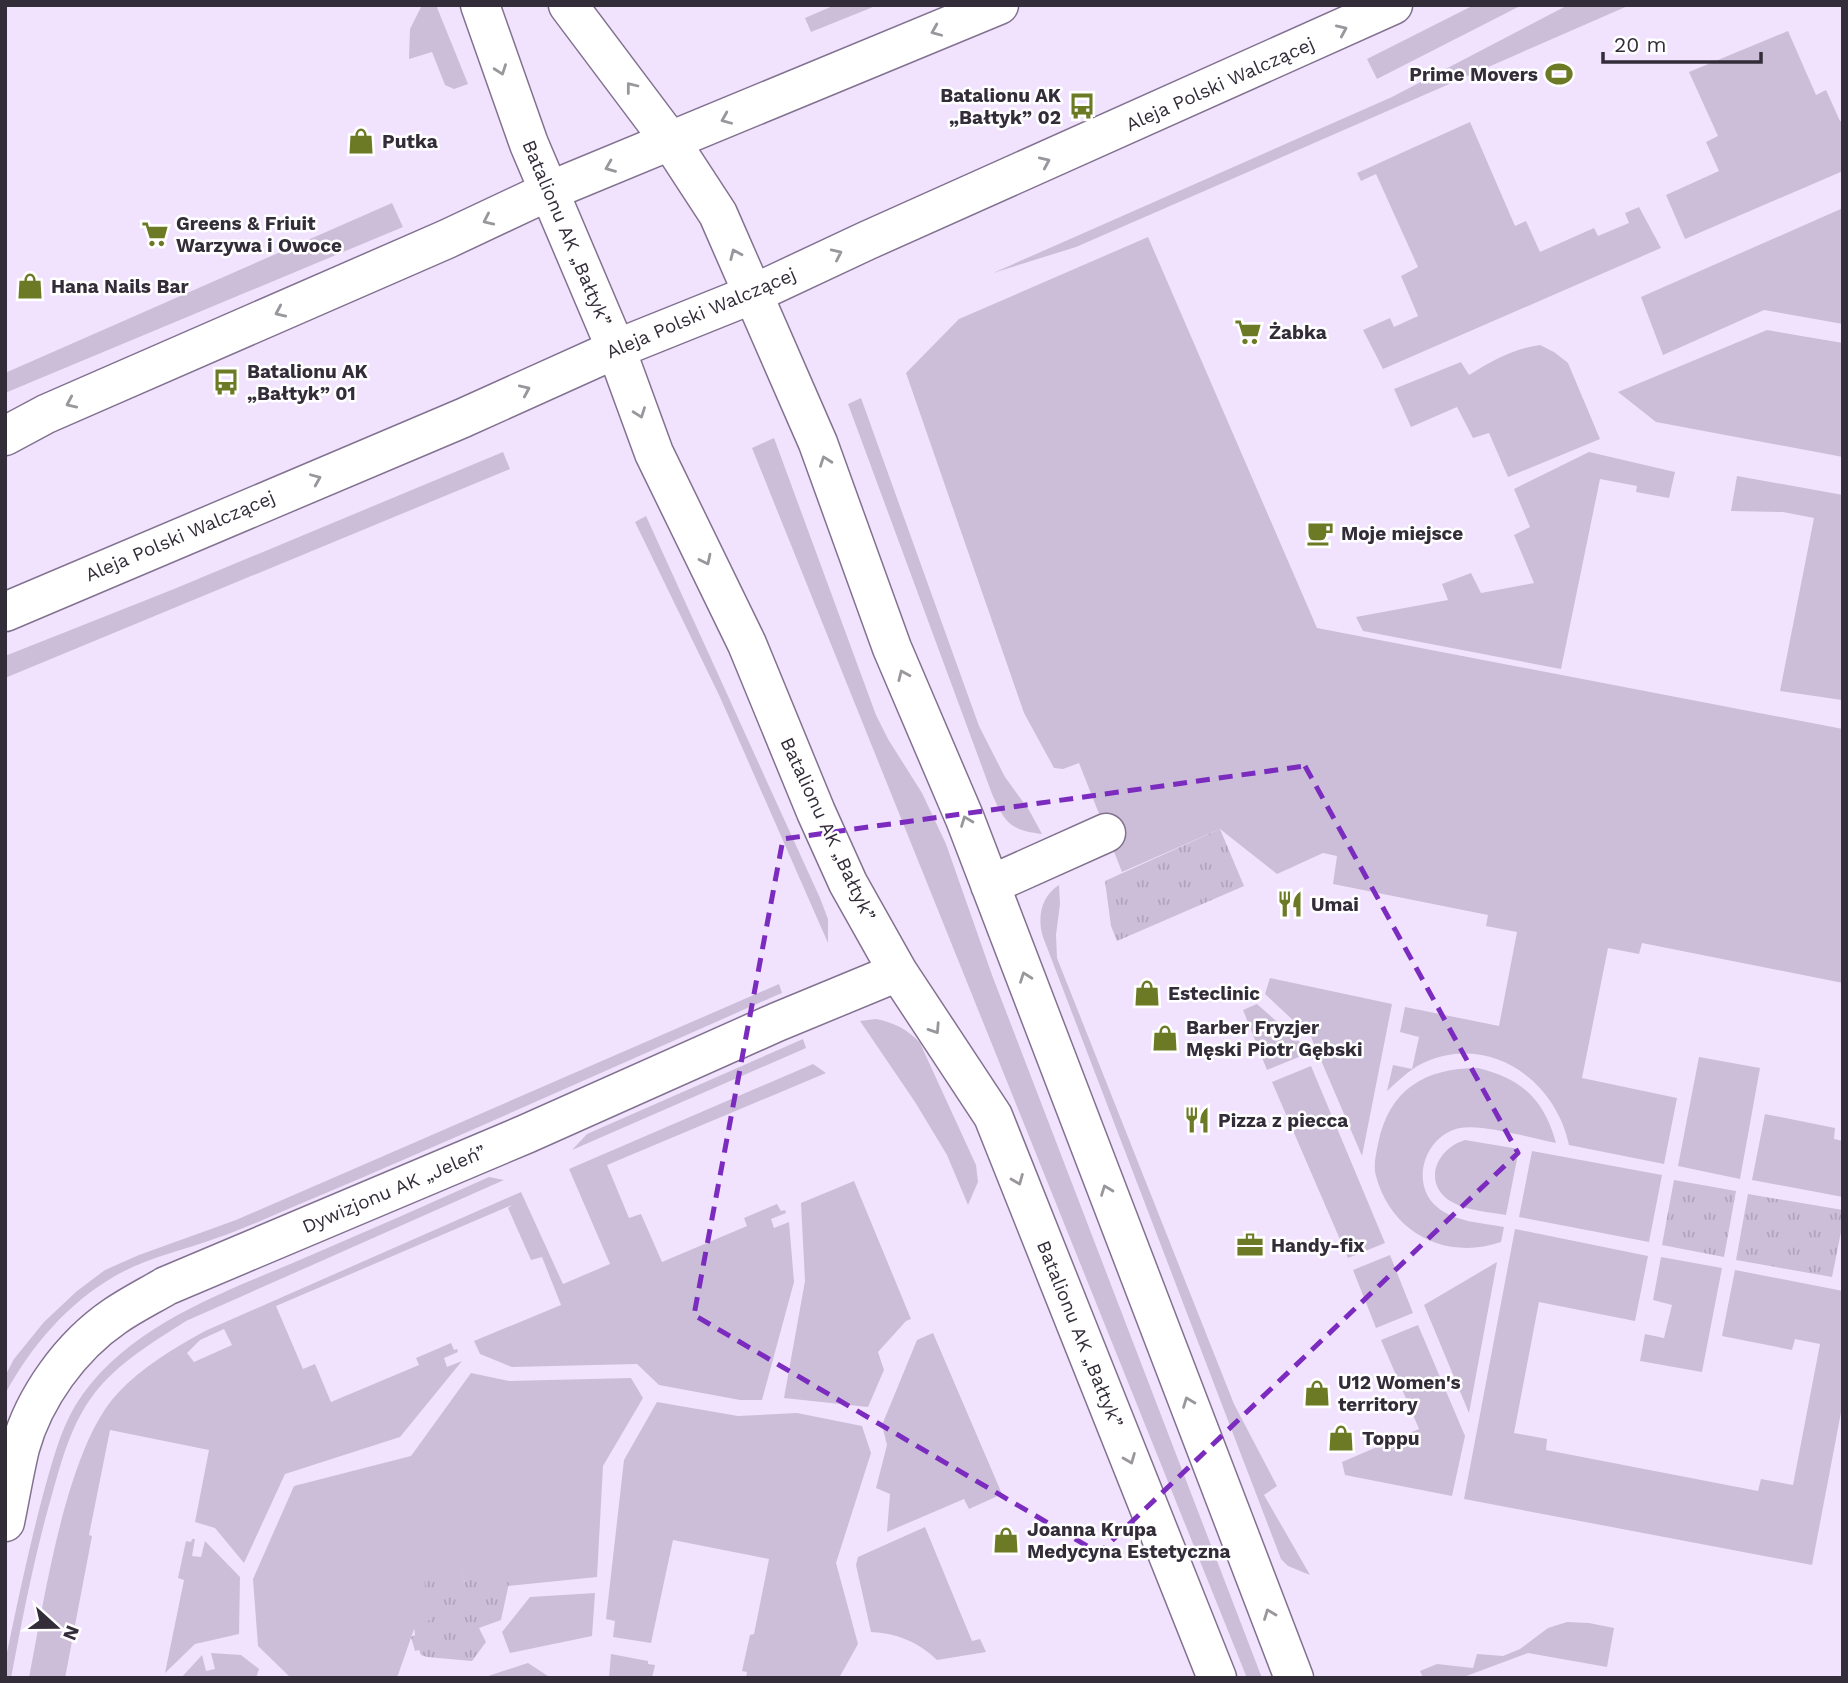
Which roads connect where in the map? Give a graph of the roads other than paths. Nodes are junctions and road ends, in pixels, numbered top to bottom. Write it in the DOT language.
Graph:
graph roads {
  1 [pos="480,5"];
  2 [pos="568,5"];
  3 [pos="999,5"];
  4 [pos="1393,5"];
  5 [pos="671,142"];
  6 [pos="550,191"];
  7 [pos="753,294"];
  8 [pos="616,349"];
  9 [pos="5,436"];
  10 [pos="5,612"];
  11 [pos="1106,834"];
  12 [pos="990,885"];
  13 [pos="898,972"];
  14 [pos="5,1522"];
  15 [pos="1217,1678"];
  16 [pos="1294,1678"];
  1 -- 6 [label="street, Batalionu AK „Bałtyk”, one-way"];
  5 -- 2 [label="street, one-way"];
  3 -- 5 [label="street, one-way"];
  7 -- 4 [label="street, Aleja Polski Walczącej, one-way"];
  5 -- 6 [label="street, one-way"];
  7 -- 5 [label="street, one-way"];
  6 -- 8 [label="street, Batalionu AK „Bałtyk”"];
  6 -- 9 [label="street, one-way"];
  7 -- 8 [label="street, Aleja Polski Walczącej"];
  12 -- 7 [label="street, one-way"];
  10 -- 8 [label="street, Aleja Polski Walczącej, one-way"];
  8 -- 13 [label="street, Batalionu AK „Bałtyk”, one-way"];
  11 -- 12 [label="street"];
  16 -- 12 [label="street, one-way"];
  13 -- 14 [label="street, Dywizjonu AK „Jeleń”"];
  13 -- 15 [label="street, Batalionu AK „Bałtyk”, one-way"];
}
